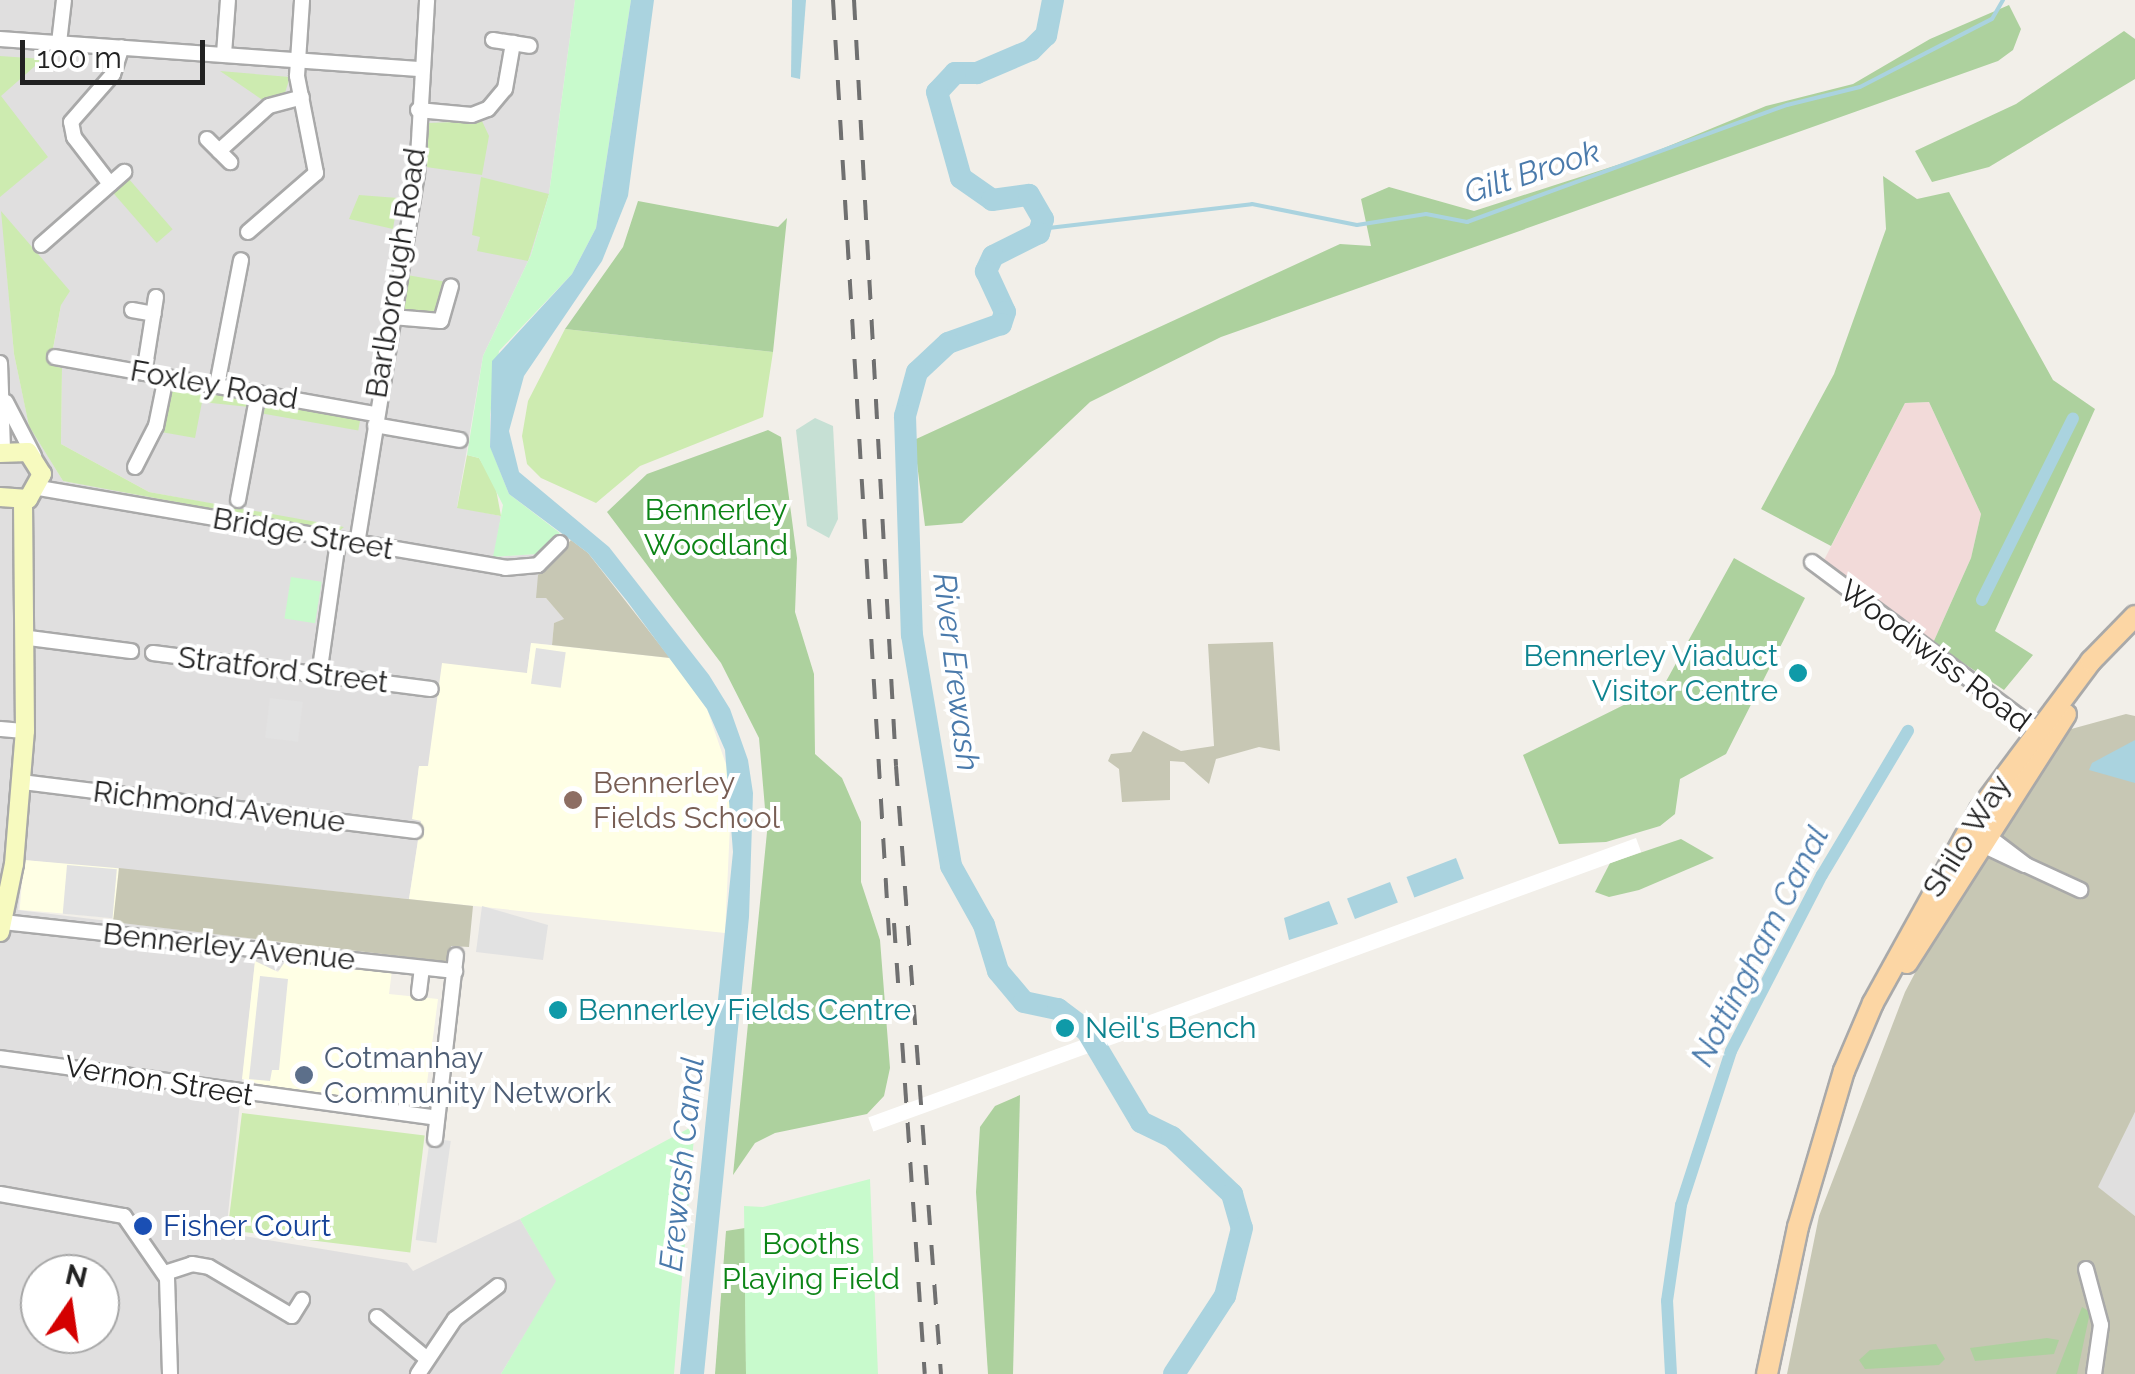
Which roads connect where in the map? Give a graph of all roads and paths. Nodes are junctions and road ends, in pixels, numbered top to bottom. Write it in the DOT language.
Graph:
graph roads {
  1 [pos="64,0"];
  2 [pos="228,0"];
  3 [pos="302,0"];
  4 [pos="427,0"];
  5 [pos="0,39"];
  6 [pos="493,40"];
  7 [pos="60,43"];
  8 [pos="513,43"];
  9 [pos="530,46"];
  10 [pos="122,47"];
  11 [pos="224,54"];
  12 [pos="297,60"];
  13 [pos="422,70"];
  14 [pos="302,97"];
  15 [pos="418,110"];
  16 [pos="207,139"];
  17 [pos="219,151"];
  18 [pos="230,162"];
  19 [pos="124,172"];
  20 [pos="110,184"];
  21 [pos="248,232"];
  22 [pos="40,244"];
  23 [pos="243,269"];
  24 [pos="451,286"];
  25 [pos="156,297"];
  26 [pos="132,310"];
  27 [pos="154,314"];
  28 [pos="392,316"];
  29 [pos="54,357"];
  30 [pos="0,363"];
  31 [pos="144,373"];
  32 [pos="166,376"];
  33 [pos="217,386"];
  34 [pos="258,392"];
  35 [pos="6,402"];
  36 [pos="374,419"];
  37 [pos="460,440"];
  38 [pos="2,452"];
  39 [pos="34,456"];
  40 [pos="135,467"];
  41 [pos="38,488"];
  42 [pos="0,497"];
  43 [pos="23,500"];
  44 [pos="238,500"];
  45 [pos="338,540"];
  46 [pos="560,543"];
  47 [pos="357,544"];
  48 [pos="1812,562"];
  49 [pos="2135,616"];
  50 [pos="2135,627"];
  51 [pos="28,638"];
  52 [pos="131,651"];
  53 [pos="154,653"];
  54 [pos="320,675"];
  55 [pos="432,689"];
  56 [pos="2060,723"];
  57 [pos="0,729"];
  58 [pos="25,731"];
  59 [pos="2035,733"];
  60 [pos="22,782"];
  61 [pos="415,831"];
  62 [pos="1975,834"];
  63 [pos="7,863"];
  64 [pos="2080,890"];
  65 [pos="1,927"];
  66 [pos="456,955"];
  67 [pos="422,968"];
  68 [pos="454,972"];
  69 [pos="419,992"];
  70 [pos="0,1058"];
  71 [pos="438,1118"];
  72 [pos="435,1139"];
  73 [pos="0,1194"];
  74 [pos="2086,1269"];
  75 [pos="165,1273"];
  76 [pos="498,1286"];
  77 [pos="302,1300"];
  78 [pos="376,1317"];
  79 [pos="426,1358"];
  80 [pos="170,1374"];
  81 [pos="418,1374"];
  82 [pos="1768,1374"];
  83 [pos="2094,1374"];
  1 -- 7 [label="street"];
  2 -- 11 [label="street"];
  3 -- 12 [label="street"];
  4 -- 13 [label="street, Barlborough Road"];
  5 -- 7 [label="street"];
  6 -- 8 [label="street"];
  7 -- 10 [label="street"];
  8 -- 9 [label="street"];
  8 -- 15 [label="street"];
  10 -- 11 [label="street"];
  10 -- 20 [label="street"];
  11 -- 12 [label="street"];
  12 -- 13 [label="street"];
  12 -- 14 [label="street"];
  13 -- 15 [label="street, Barlborough Road"];
  14 -- 17 [label="street"];
  14 -- 21 [label="street"];
  15 -- 28 [label="street, Barlborough Road"];
  16 -- 17 [label="street"];
  17 -- 18 [label="street"];
  19 -- 20 [label="street"];
  20 -- 22 [label="street"];
  23 -- 33 [label="street"];
  24 -- 28 [label="street"];
  25 -- 27 [label="street"];
  26 -- 27 [label="street"];
  27 -- 31 [label="street"];
  28 -- 36 [label="street, Barlborough Road"];
  29 -- 31 [label="street, Foxley Road"];
  30 -- 35 [label="street"];
  31 -- 32 [label="street, Foxley Road"];
  32 -- 33 [label="street, Foxley Road"];
  32 -- 40 [label="street"];
  33 -- 34 [label="street, Foxley Road"];
  34 -- 36 [label="street, Foxley Road"];
  34 -- 44 [label="street"];
  35 -- 38 [label="street"];
  35 -- 39 [label="street"];
  36 -- 37 [label="street, Foxley Road"];
  36 -- 47 [label="street, Barlborough Road"];
  38 -- 39 [label="street"];
  39 -- 41 [label="street"];
  41 -- 43 [label="street"];
  41 -- 45 [label="street, Bridge Street"];
  42 -- 43 [label="street"];
  43 -- 51 [label="street"];
  45 -- 47 [label="street, Bridge Street"];
  45 -- 54 [label="street"];
  46 -- 47 [label="street, Bridge Street"];
  48 -- 59 [label="street, Woodiwiss Road"];
  49 -- 59 [label="main road, Shilo Way"];
  50 -- 56 [label="main road, Shilo Way"];
  51 -- 52 [label="street"];
  51 -- 58 [label="street"];
  53 -- 54 [label="street, Stratford Street"];
  54 -- 55 [label="street, Stratford Street"];
  56 -- 59 [label="street, Woodiwiss Road"];
  56 -- 62 [label="main road, Shilo Way"];
  57 -- 58 [label="street"];
  58 -- 60 [label="street"];
  59 -- 62 [label="main road, Shilo Way"];
  60 -- 61 [label="street, Richmond Avenue"];
  60 -- 63 [label="street"];
  62 -- 64 [label="street"];
  62 -- 82 [label="main road, Shilo Way"];
  63 -- 65 [label="street"];
  65 -- 67 [label="street, Bennerley Avenue"];
  66 -- 68 [label="street"];
  67 -- 68 [label="street, Bennerley Avenue"];
  67 -- 69 [label="street"];
  68 -- 71 [label="street"];
  70 -- 71 [label="street, Vernon Street"];
  71 -- 72 [label="street"];
  73 -- 75 [label="street"];
  74 -- 83 [label="street"];
  75 -- 77 [label="street"];
  75 -- 80 [label="street"];
  76 -- 79 [label="street"];
  78 -- 79 [label="street"];
  79 -- 81 [label="street"];
}
